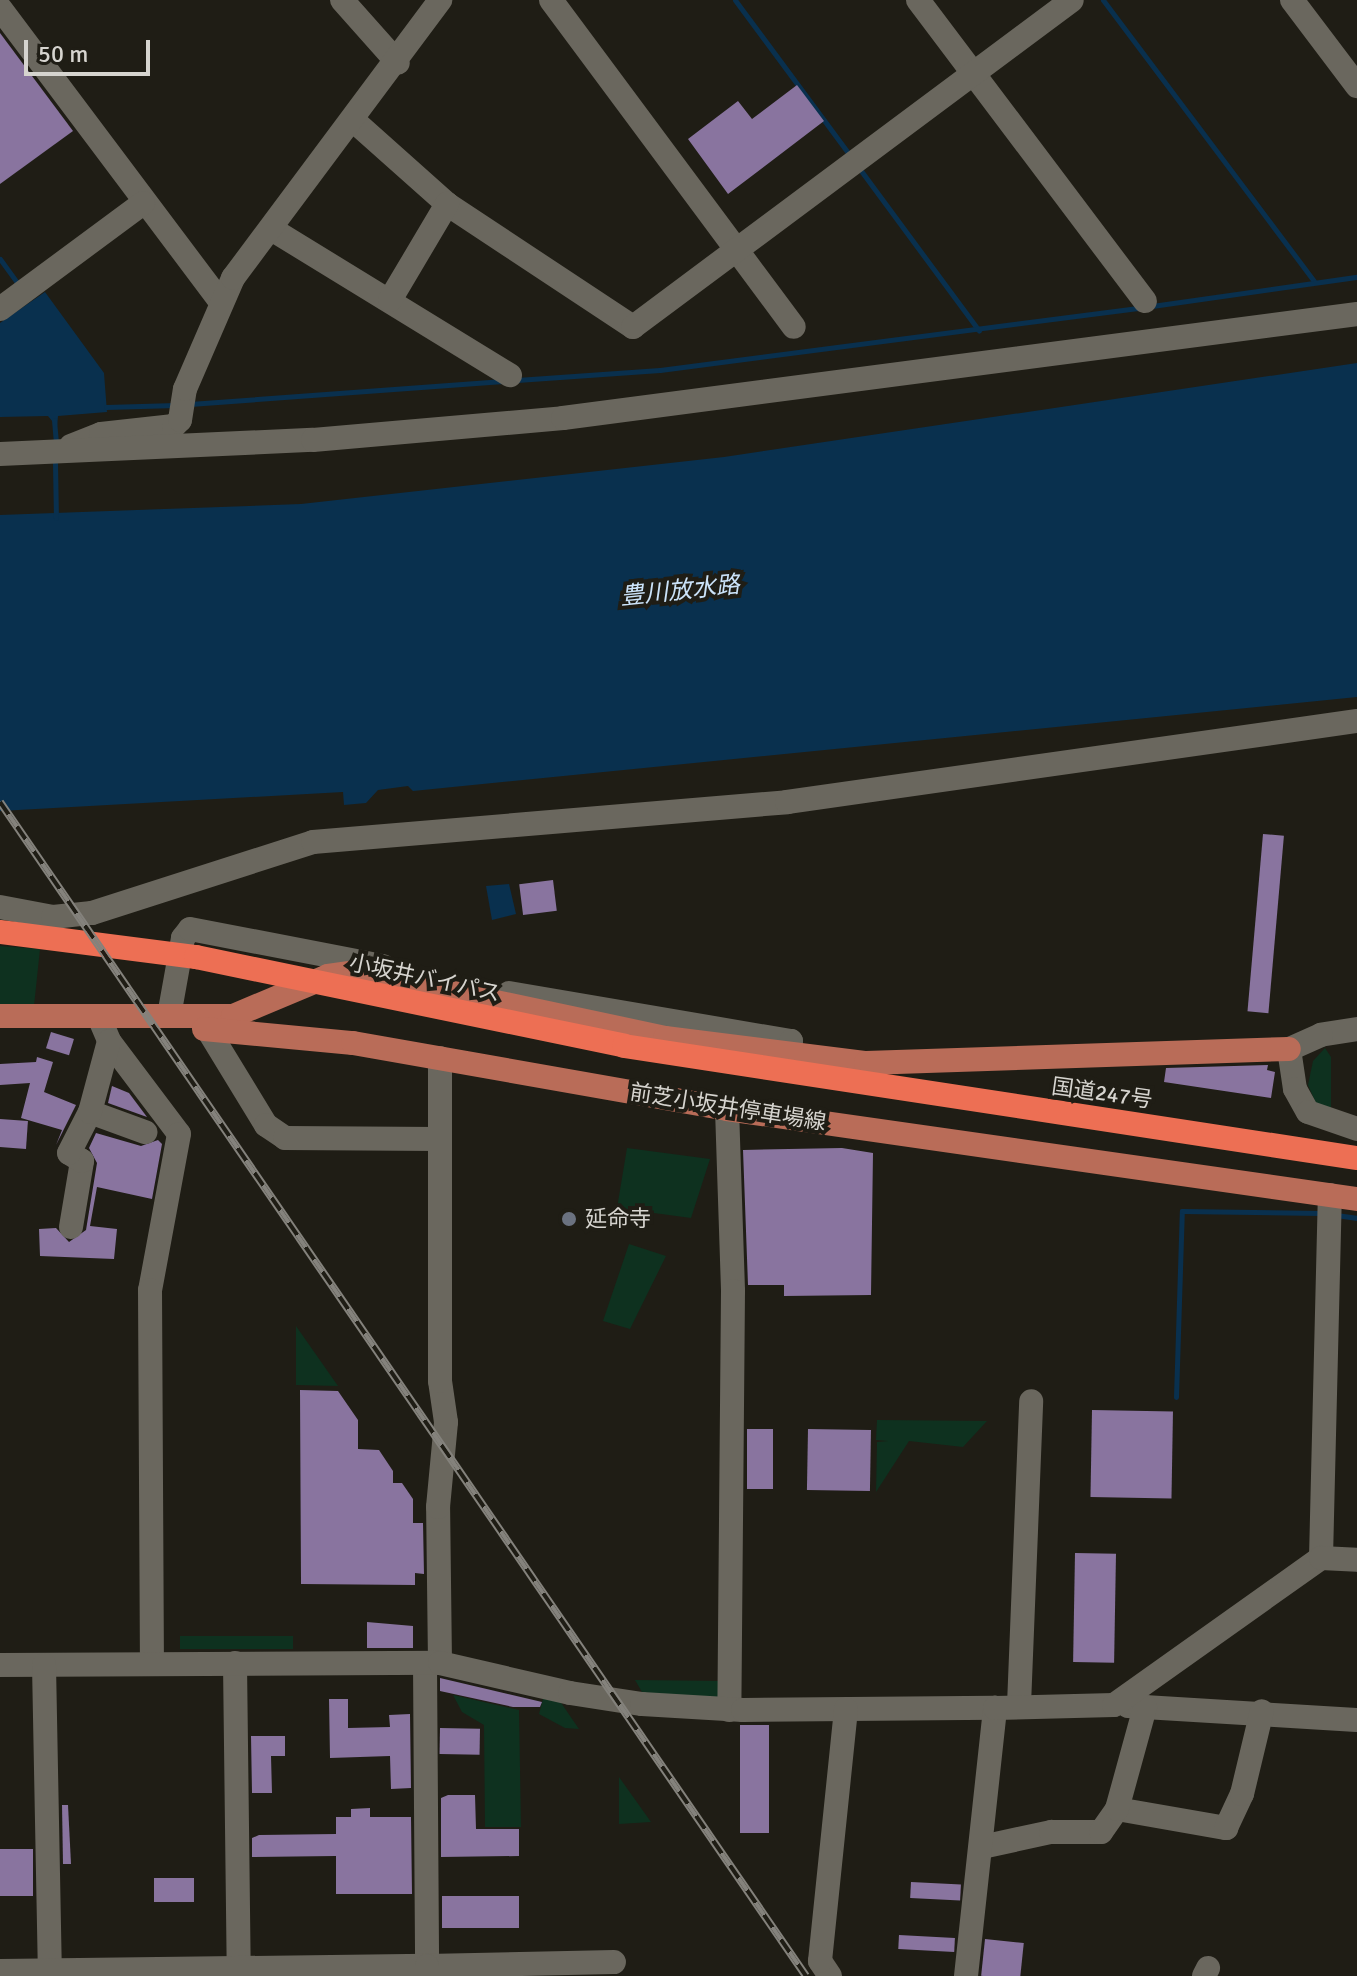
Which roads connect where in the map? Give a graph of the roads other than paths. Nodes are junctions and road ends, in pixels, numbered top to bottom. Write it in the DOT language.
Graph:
graph roads {
  1 [pos="342,0"];
  2 [pos="440,0"];
  3 [pos="551,0"];
  4 [pos="918,0"];
  5 [pos="1072,0"];
  6 [pos="1292,0"];
  7 [pos="0,8"];
  8 [pos="398,63"];
  9 [pos="973,74"];
  10 [pos="1357,86"];
  11 [pos="354,121"];
  12 [pos="143,203"];
  13 [pos="447,204"];
  14 [pos="273,230"];
  15 [pos="738,252"];
  16 [pos="390,300"];
  17 [pos="1145,301"];
  18 [pos="221,302"];
  19 [pos="0,309"];
  20 [pos="1357,314"];
  21 [pos="794,327"];
  22 [pos="510,375"];
  23 [pos="0,454"];
  24 [pos="60,454"];
  25 [pos="1357,721"];
  26 [pos="0,907"];
  27 [pos="0,932"];
  28 [pos="0,1016"];
  29 [pos="169,1016"];
  30 [pos="99,1017"];
  31 [pos="1357,1029"];
  32 [pos="208,1030"];
  33 [pos="109,1041"];
  34 [pos="1289,1049"];
  35 [pos="789,1055"];
  36 [pos="440,1058"];
  37 [pos="839,1081"];
  38 [pos="727,1109"];
  39 [pos="90,1112"];
  40 [pos="1357,1129"];
  41 [pos="145,1132"];
  42 [pos="438,1139"];
  43 [pos="1357,1158"];
  44 [pos="1330,1195"];
  45 [pos="1357,1199"];
  46 [pos="71,1227"];
  47 [pos="1031,1401"];
  48 [pos="1321,1558"];
  49 [pos="1357,1560"];
  50 [pos="152,1663"];
  51 [pos="235,1663"];
  52 [pos="432,1664"];
  53 [pos="0,1665"];
  54 [pos="44,1665"];
  55 [pos="1114,1705"];
  56 [pos="1007,1706"];
  57 [pos="1145,1707"];
  58 [pos="846,1709"];
  59 [pos="729,1710"];
  60 [pos="1262,1711"];
  61 [pos="1357,1720"];
  62 [pos="1117,1809"];
  63 [pos="982,1847"];
  64 [pos="614,1962"];
  65 [pos="0,1971"];
  66 [pos="427,1971"];
  67 [pos="239,1972"];
  68 [pos="50,1973"];
  69 [pos="830,1976"];
  70 [pos="966,1976"];
  1 -- 8 [label="street"];
  2 -- 8 [label="street"];
  3 -- 15 [label="street"];
  4 -- 9 [label="street"];
  5 -- 9 [label="street"];
  6 -- 10 [label="street"];
  7 -- 12 [label="street"];
  8 -- 11 [label="street"];
  9 -- 15 [label="street"];
  9 -- 17 [label="street"];
  11 -- 13 [label="street"];
  11 -- 14 [label="street"];
  12 -- 18 [label="street"];
  12 -- 19 [label="street"];
  13 -- 15 [label="street"];
  13 -- 16 [label="street"];
  14 -- 16 [label="street"];
  14 -- 18 [label="street"];
  15 -- 21 [label="street"];
  16 -- 22 [label="street"];
  18 -- 24 [label="street"];
  20 -- 24 [label="street"];
  23 -- 24 [label="street"];
  25 -- 26 [label="street"];
  27 -- 37 [label="highway, 小坂井バイパス"];
  28 -- 30 [label="main road, 前芝小坂井停車場線"];
  29 -- 30 [label="main road, 前芝小坂井停車場線"];
  29 -- 35 [label="main road, 前芝小坂井停車場線"];
  29 -- 35 [label="street"];
  30 -- 32 [label="main road, 前芝小坂井停車場線"];
  30 -- 33 [label="street"];
  31 -- 34 [label="street"];
  32 -- 36 [label="main road, 前芝小坂井停車場線"];
  32 -- 42 [label="street"];
  33 -- 39 [label="street"];
  33 -- 50 [label="street"];
  34 -- 35 [label="main road, 前芝小坂井停車場線"];
  34 -- 40 [label="street"];
  36 -- 38 [label="main road, 前芝小坂井停車場線"];
  36 -- 42 [label="street"];
  37 -- 43 [label="highway, 国道247号"];
  38 -- 44 [label="main road, 前芝小坂井停車場線"];
  38 -- 59 [label="street"];
  39 -- 41 [label="street"];
  39 -- 46 [label="street"];
  42 -- 52 [label="street"];
  44 -- 45 [label="main road, 前芝小坂井停車場線"];
  44 -- 48 [label="street"];
  47 -- 56 [label="street"];
  48 -- 49 [label="street"];
  48 -- 55 [label="street"];
  50 -- 51 [label="street"];
  50 -- 54 [label="street"];
  51 -- 52 [label="street"];
  51 -- 67 [label="street"];
  52 -- 59 [label="street"];
  52 -- 66 [label="street"];
  53 -- 54 [label="street"];
  54 -- 68 [label="street"];
  55 -- 56 [label="street"];
  55 -- 57 [label="street"];
  56 -- 58 [label="street"];
  56 -- 63 [label="street"];
  57 -- 60 [label="street"];
  57 -- 62 [label="street"];
  58 -- 59 [label="street"];
  58 -- 69 [label="street"];
  60 -- 61 [label="street"];
  60 -- 62 [label="street"];
  62 -- 63 [label="street"];
  63 -- 70 [label="street"];
  64 -- 66 [label="street"];
  65 -- 68 [label="street"];
  66 -- 67 [label="street"];
  67 -- 68 [label="street"];
}
